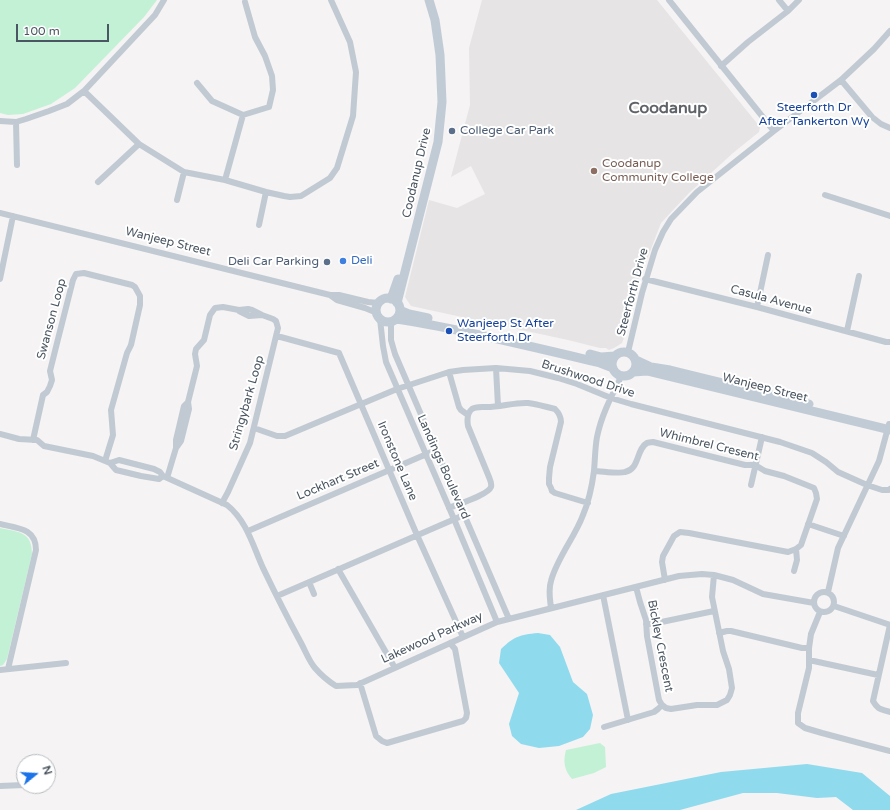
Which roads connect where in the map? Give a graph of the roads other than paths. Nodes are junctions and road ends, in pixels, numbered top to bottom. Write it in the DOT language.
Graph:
graph roads {
  1 [pos="164,0"];
  2 [pos="331,0"];
  3 [pos="425,0"];
  4 [pos="429,0"];
  5 [pos="668,0"];
  6 [pos="779,0"];
  7 [pos="799,0"];
  8 [pos="246,2"];
  9 [pos="788,11"];
  10 [pos="890,31"];
  11 [pos="721,66"];
  12 [pos="841,80"];
  13 [pos="197,83"];
  14 [pos="84,91"];
  15 [pos="243,115"];
  16 [pos="0,121"];
  17 [pos="16,122"];
  18 [pos="890,128"];
  19 [pos="774,131"];
  20 [pos="139,144"];
  21 [pos="17,165"];
  22 [pos="184,172"];
  23 [pos="226,180"];
  24 [pos="98,182"];
  25 [pos="266,192"];
  26 [pos="825,195"];
  27 [pos="177,200"];
  28 [pos="0,213"];
  29 [pos="13,216"];
  30 [pos="890,216"];
  31 [pos="259,225"];
  32 [pos="768,255"];
  33 [pos="0,276"];
  34 [pos="859,276"];
  35 [pos="646,279"];
  36 [pos="330,296"];
  37 [pos="379,303"];
  38 [pos="396,304"];
  39 [pos="757,307"];
  40 [pos="379,316"];
  41 [pos="394,321"];
  42 [pos="847,332"];
  43 [pos="277,336"];
  44 [pos="890,342"];
  45 [pos="628,352"];
  46 [pos="615,356"];
  47 [pos="636,360"];
  48 [pos="496,368"];
  49 [pos="613,368"];
  50 [pos="449,372"];
  51 [pos="634,372"];
  52 [pos="621,375"];
  53 [pos="408,385"];
  54 [pos="397,389"];
  55 [pos="611,398"];
  56 [pos="361,404"];
  57 [pos="498,406"];
  58 [pos="468,415"];
  59 [pos="889,427"];
  60 [pos="254,428"];
  61 [pos="0,434"];
  62 [pos="762,437"];
  63 [pos="33,440"];
  64 [pos="436,450"];
  65 [pos="426,454"];
  66 [pos="107,462"];
  67 [pos="756,465"];
  68 [pos="389,470"];
  69 [pos="594,470"];
  70 [pos="165,477"];
  71 [pos="751,485"];
  72 [pos="867,485"];
  73 [pos="890,489"];
  74 [pos="222,503"];
  75 [pos="588,503"];
  76 [pos="460,504"];
  77 [pos="449,508"];
  78 [pos="464,515"];
  79 [pos="454,519"];
  80 [pos="0,524"];
  81 [pos="808,524"];
  82 [pos="248,531"];
  83 [pos="417,535"];
  84 [pos="844,536"];
  85 [pos="796,549"];
  86 [pos="338,569"];
  87 [pos="794,571"];
  88 [pos="714,576"];
  89 [pos="665,580"];
  90 [pos="309,582"];
  91 [pos="636,587"];
  92 [pos="828,592"];
  93 [pos="314,594"];
  94 [pos="603,595"];
  95 [pos="277,596"];
  96 [pos="814,603"];
  97 [pos="834,606"];
  98 [pos="551,608"];
  99 [pos="714,611"];
  100 [pos="820,612"];
  101 [pos="509,619"];
  102 [pos="496,622"];
  103 [pos="646,624"];
  104 [pos="890,625"];
  105 [pos="719,633"];
  106 [pos="462,637"];
  107 [pos="450,642"];
  108 [pos="809,648"];
  109 [pos="809,660"];
  110 [pos="66,663"];
  111 [pos="394,668"];
  112 [pos="8,669"];
  113 [pos="0,670"];
  114 [pos="878,675"];
  115 [pos="360,683"];
  116 [pos="662,705"];
  117 [pos="890,712"];
  118 [pos="628,720"];
  119 [pos="604,727"];
  120 [pos="890,751"];
  121 [pos="16,785"];
  122 [pos="0,786"];
  1 -- 14 [label="street"];
  2 -- 25 [label="street"];
  3 -- 38 [label="main road, Coodanup Drive"];
  4 -- 38 [label="main road, Coodanup Drive"];
  5 -- 11 [label="street"];
  6 -- 9 [label="street"];
  7 -- 9 [label="street"];
  8 -- 15 [label="street"];
  9 -- 11 [label="street"];
  10 -- 12 [label="street, Steerforth Drive"];
  11 -- 19 [label="street"];
  12 -- 18 [label="street"];
  12 -- 19 [label="street, Steerforth Drive"];
  13 -- 15 [label="street"];
  14 -- 17 [label="street"];
  14 -- 20 [label="street"];
  15 -- 23 [label="street"];
  16 -- 17 [label="street"];
  17 -- 21 [label="street"];
  19 -- 35 [label="street, Steerforth Drive"];
  20 -- 22 [label="street"];
  20 -- 24 [label="street"];
  22 -- 23 [label="street"];
  22 -- 27 [label="street"];
  23 -- 25 [label="street"];
  25 -- 31 [label="street"];
  26 -- 30 [label="street"];
  28 -- 29 [label="street, Wanjeep Street"];
  29 -- 33 [label="street"];
  29 -- 36 [label="street, Wanjeep Street"];
  32 -- 39 [label="street"];
  34 -- 42 [label="street"];
  35 -- 39 [label="street, Casula Avenue"];
  35 -- 45 [label="street, Steerforth Drive"];
  36 -- 37 [label="street, Wanjeep Street"];
  36 -- 40 [label="street, Wanjeep Street"];
  37 -- 38 [label="main road"];
  37 -- 40 [label="main road"];
  38 -- 41 [label="main road"];
  38 -- 46 [label="main road"];
  39 -- 42 [label="street, Casula Avenue"];
  40 -- 41 [label="main road"];
  40 -- 54 [label="street, Landings Boulevard"];
  41 -- 49 [label="main road"];
  41 -- 53 [label="street, Landings Boulevard"];
  42 -- 44 [label="street, Casula Avenue"];
  43 -- 56 [label="street, Ironstone Lane"];
  43 -- 60 [label="street, Stringybark Loop"];
  43 -- 70 [label="street"];
  45 -- 46 [label="main road"];
  45 -- 47 [label="main road"];
  46 -- 49 [label="main road"];
  47 -- 51 [label="main road"];
  47 -- 59 [label="main road, Wanjeep Street"];
  48 -- 50 [label="street, Brushwood Drive"];
  48 -- 55 [label="street, Brushwood Drive"];
  48 -- 57 [label="street"];
  49 -- 52 [label="main road"];
  50 -- 53 [label="street, Brushwood Drive"];
  50 -- 58 [label="street"];
  51 -- 52 [label="main road"];
  51 -- 59 [label="main road, Wanjeep Street"];
  52 -- 55 [label="street"];
  53 -- 54 [label="street, Brushwood Drive"];
  53 -- 64 [label="street, Landings Boulevard"];
  54 -- 56 [label="street, Brushwood Drive"];
  54 -- 65 [label="street, Landings Boulevard"];
  55 -- 62 [label="street, Brushwood Drive"];
  55 -- 69 [label="street"];
  56 -- 60 [label="street, Brushwood Drive"];
  56 -- 68 [label="street, Ironstone Lane"];
  57 -- 58 [label="street"];
  57 -- 75 [label="street"];
  58 -- 76 [label="street"];
  59 -- 72 [label="street"];
  60 -- 74 [label="street, Stringybark Loop"];
  61 -- 63 [label="street, Lakewood Parkway"];
  62 -- 67 [label="street"];
  62 -- 72 [label="street, Brushwood Drive"];
  63 -- 66 [label="street, Lakewood Parkway"];
  63 -- 66 [label="street, Swanson Loop"];
  64 -- 65 [label="street, Lockhart Street"];
  64 -- 76 [label="street, Landings Boulevard"];
  65 -- 68 [label="street, Lockhart Street"];
  65 -- 77 [label="street, Landings Boulevard"];
  66 -- 70 [label="street, Lakewood Parkway"];
  66 -- 70 [label="street, Lakewood Parkway"];
  67 -- 69 [label="street, Whimbrel Cresent"];
  67 -- 71 [label="street"];
  67 -- 81 [label="street, Whimbrel Cresent"];
  68 -- 82 [label="street, Lockhart Street"];
  68 -- 83 [label="street, Ironstone Lane"];
  69 -- 75 [label="street"];
  70 -- 74 [label="street, Lakewood Parkway"];
  72 -- 73 [label="street, Brushwood Drive"];
  72 -- 84 [label="street"];
  74 -- 82 [label="street, Lakewood Parkway"];
  75 -- 98 [label="street"];
  76 -- 77 [label="street"];
  76 -- 78 [label="street, Landings Boulevard"];
  77 -- 79 [label="street, Landings Boulevard"];
  78 -- 79 [label="street"];
  78 -- 101 [label="street, Landings Boulevard"];
  79 -- 83 [label="street"];
  79 -- 102 [label="street, Landings Boulevard"];
  80 -- 112 [label="street"];
  81 -- 84 [label="street"];
  81 -- 85 [label="street, Whimbrel Cresent"];
  82 -- 95 [label="street, Lakewood Parkway"];
  83 -- 86 [label="street"];
  83 -- 106 [label="street, Ironstone Lane"];
  84 -- 92 [label="street"];
  85 -- 87 [label="street, Whimbrel Cresent"];
  85 -- 89 [label="street"];
  86 -- 90 [label="street"];
  86 -- 111 [label="street"];
  88 -- 89 [label="street, Lakewood Parkway"];
  88 -- 96 [label="street, Lakewood Parkway"];
  88 -- 99 [label="street, Bickley Crescent"];
  89 -- 91 [label="street, Lakewood Parkway"];
  90 -- 93 [label="street"];
  90 -- 95 [label="street"];
  91 -- 94 [label="street, Lakewood Parkway"];
  91 -- 103 [label="street, Bickley Crescent"];
  92 -- 96 [label="street"];
  92 -- 97 [label="street"];
  94 -- 98 [label="street, Lakewood Parkway"];
  94 -- 118 [label="street"];
  95 -- 115 [label="street, Lakewood Parkway"];
  96 -- 100 [label="street"];
  97 -- 100 [label="street"];
  97 -- 104 [label="street"];
  98 -- 101 [label="street, Lakewood Parkway"];
  99 -- 103 [label="street"];
  99 -- 105 [label="street, Bickley Crescent"];
  100 -- 108 [label="street"];
  101 -- 102 [label="street, Lakewood Parkway"];
  102 -- 106 [label="street, Lakewood Parkway"];
  103 -- 116 [label="street, Bickley Crescent"];
  104 -- 114 [label="street"];
  105 -- 108 [label="street"];
  105 -- 116 [label="street, Bickley Crescent"];
  106 -- 107 [label="street, Lakewood Parkway"];
  107 -- 111 [label="street, Lakewood Parkway"];
  107 -- 115 [label="street"];
  108 -- 109 [label="street"];
  109 -- 114 [label="street"];
  109 -- 120 [label="street"];
  110 -- 112 [label="street"];
  111 -- 115 [label="street, Lakewood Parkway"];
  112 -- 113 [label="street"];
  114 -- 117 [label="street"];
  116 -- 118 [label="street"];
  118 -- 119 [label="street"];
  121 -- 122 [label="street"];
}
